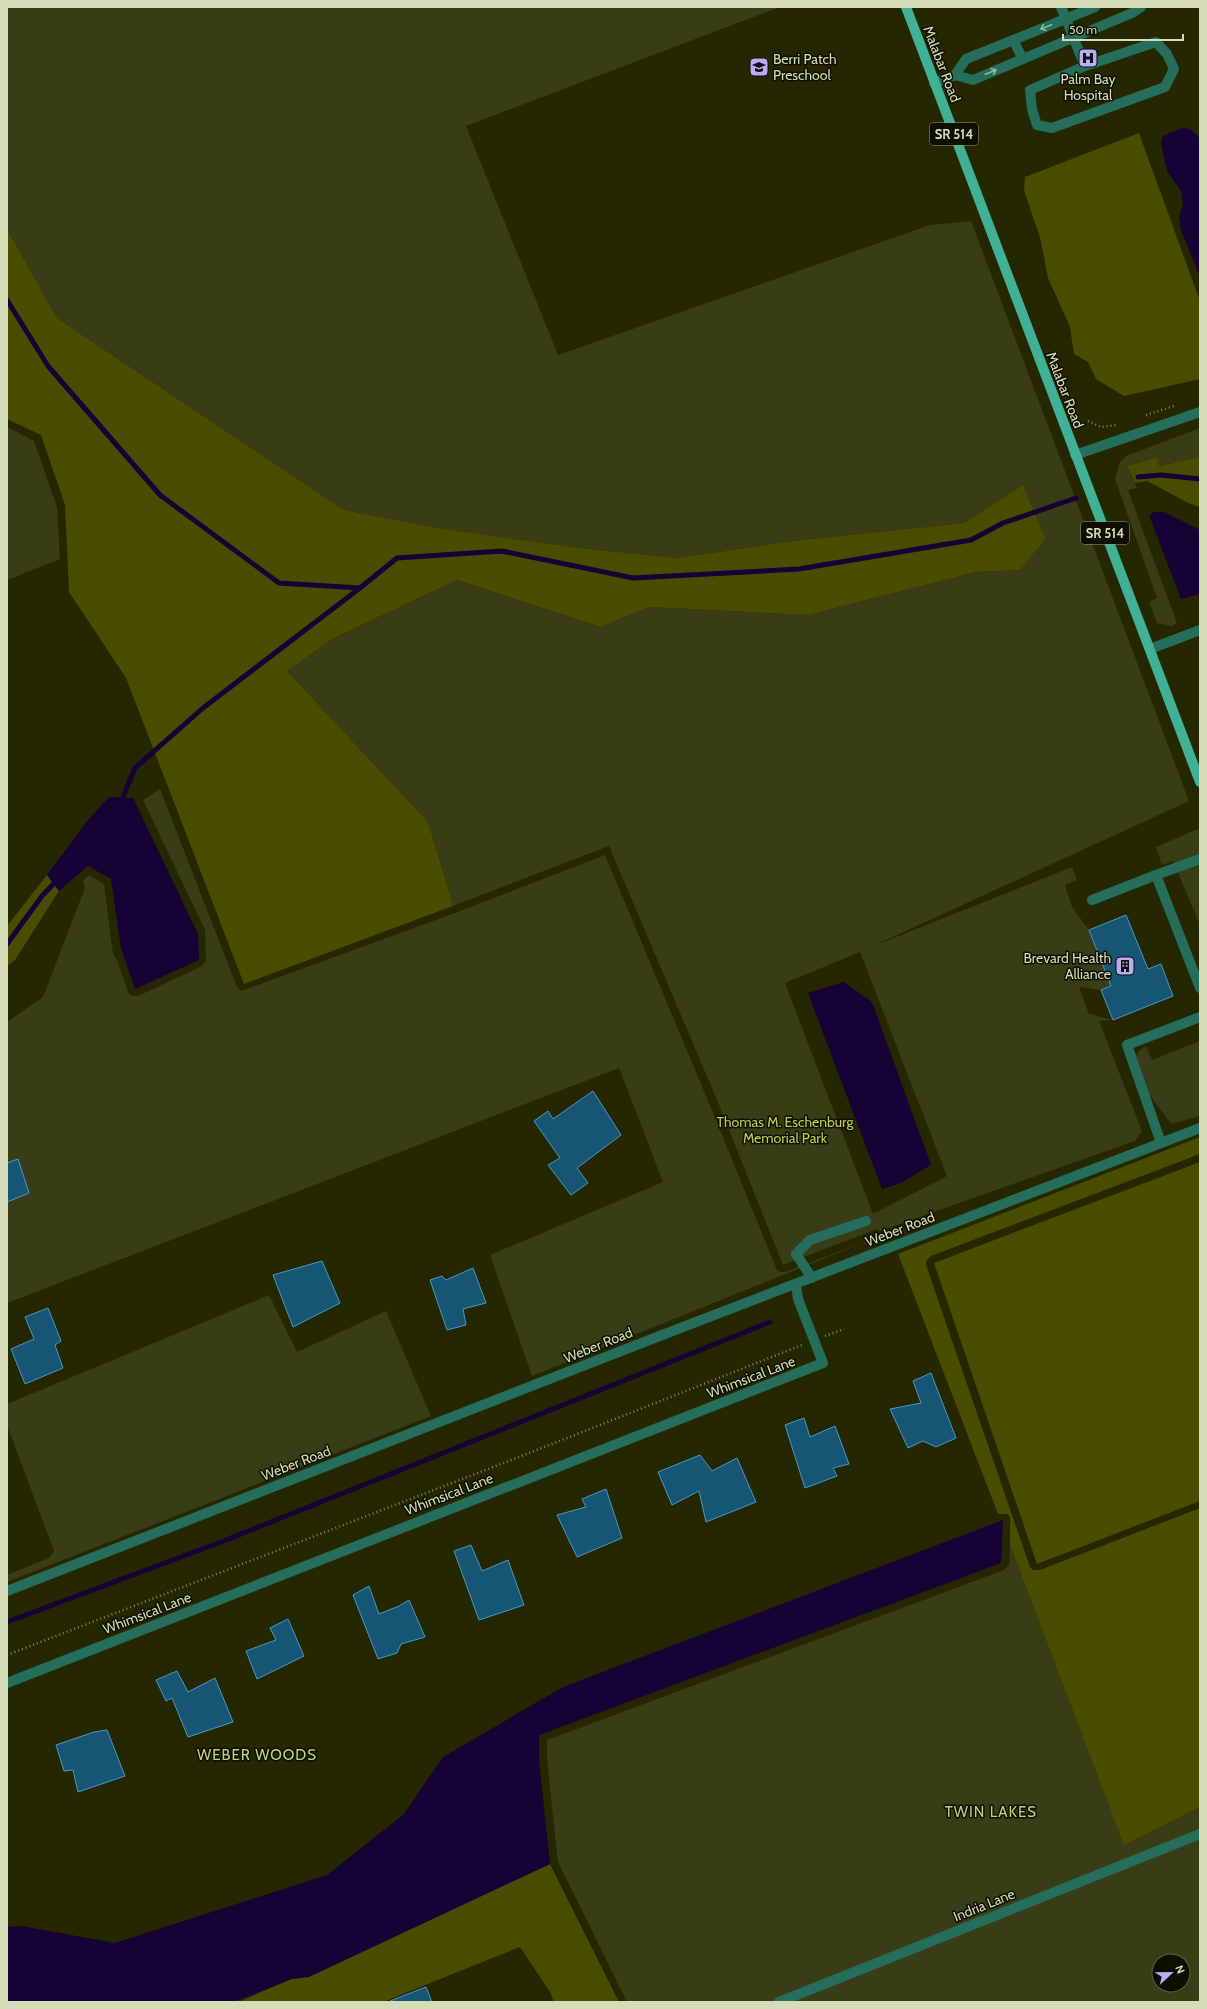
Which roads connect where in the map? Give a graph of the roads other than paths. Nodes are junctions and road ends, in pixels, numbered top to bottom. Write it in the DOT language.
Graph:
graph roads {
  1 [pos="906,7"];
  2 [pos="1060,7"];
  3 [pos="1095,7"];
  4 [pos="1141,7"];
  5 [pos="1066,19"];
  6 [pos="1074,38"];
  7 [pos="1013,40"];
  8 [pos="1023,59"];
  9 [pos="1085,66"];
  10 [pos="954,75"];
  11 [pos="934,83"];
  12 [pos="1200,412"];
  13 [pos="1075,455"];
  14 [pos="1200,630"];
  15 [pos="1150,649"];
  16 [pos="1200,782"];
  17 [pos="1200,859"];
  18 [pos="1156,875"];
  19 [pos="1092,900"];
  20 [pos="1200,988"];
  21 [pos="1200,1017"];
  22 [pos="1200,1128"];
  23 [pos="1161,1143"];
  24 [pos="866,1221"];
  25 [pos="812,1278"];
  26 [pos="796,1284"];
  27 [pos="7,1591"];
  28 [pos="7,1683"];
  29 [pos="1200,1834"];
  30 [pos="779,2002"];
  1 -- 11 [label="main road, Malabar Road / SR 514"];
  2 -- 5 [label="street"];
  3 -- 5 [label="street"];
  4 -- 6 [label="street"];
  5 -- 6 [label="street"];
  5 -- 7 [label="street, one-way"];
  6 -- 8 [label="street"];
  6 -- 9 [label="street"];
  7 -- 8 [label="street"];
  7 -- 10 [label="street"];
  10 -- 8 [label="street, one-way"];
  9 -- 9 [label="street"];
  10 -- 11 [label="street"];
  11 -- 13 [label="main road, Malabar Road / SR 514"];
  12 -- 13 [label="street"];
  13 -- 15 [label="main road, Malabar Road / SR 514"];
  14 -- 15 [label="street"];
  15 -- 16 [label="main road, Malabar Road / SR 514"];
  17 -- 18 [label="street"];
  18 -- 19 [label="street"];
  18 -- 20 [label="street"];
  21 -- 23 [label="street"];
  22 -- 23 [label="street, Weber Road"];
  23 -- 25 [label="street, Weber Road"];
  24 -- 25 [label="street"];
  25 -- 26 [label="street, Weber Road"];
  26 -- 27 [label="street, Weber Road"];
  26 -- 28 [label="street, Whimsical Lane"];
  29 -- 30 [label="street, Indria Lane"];
}
